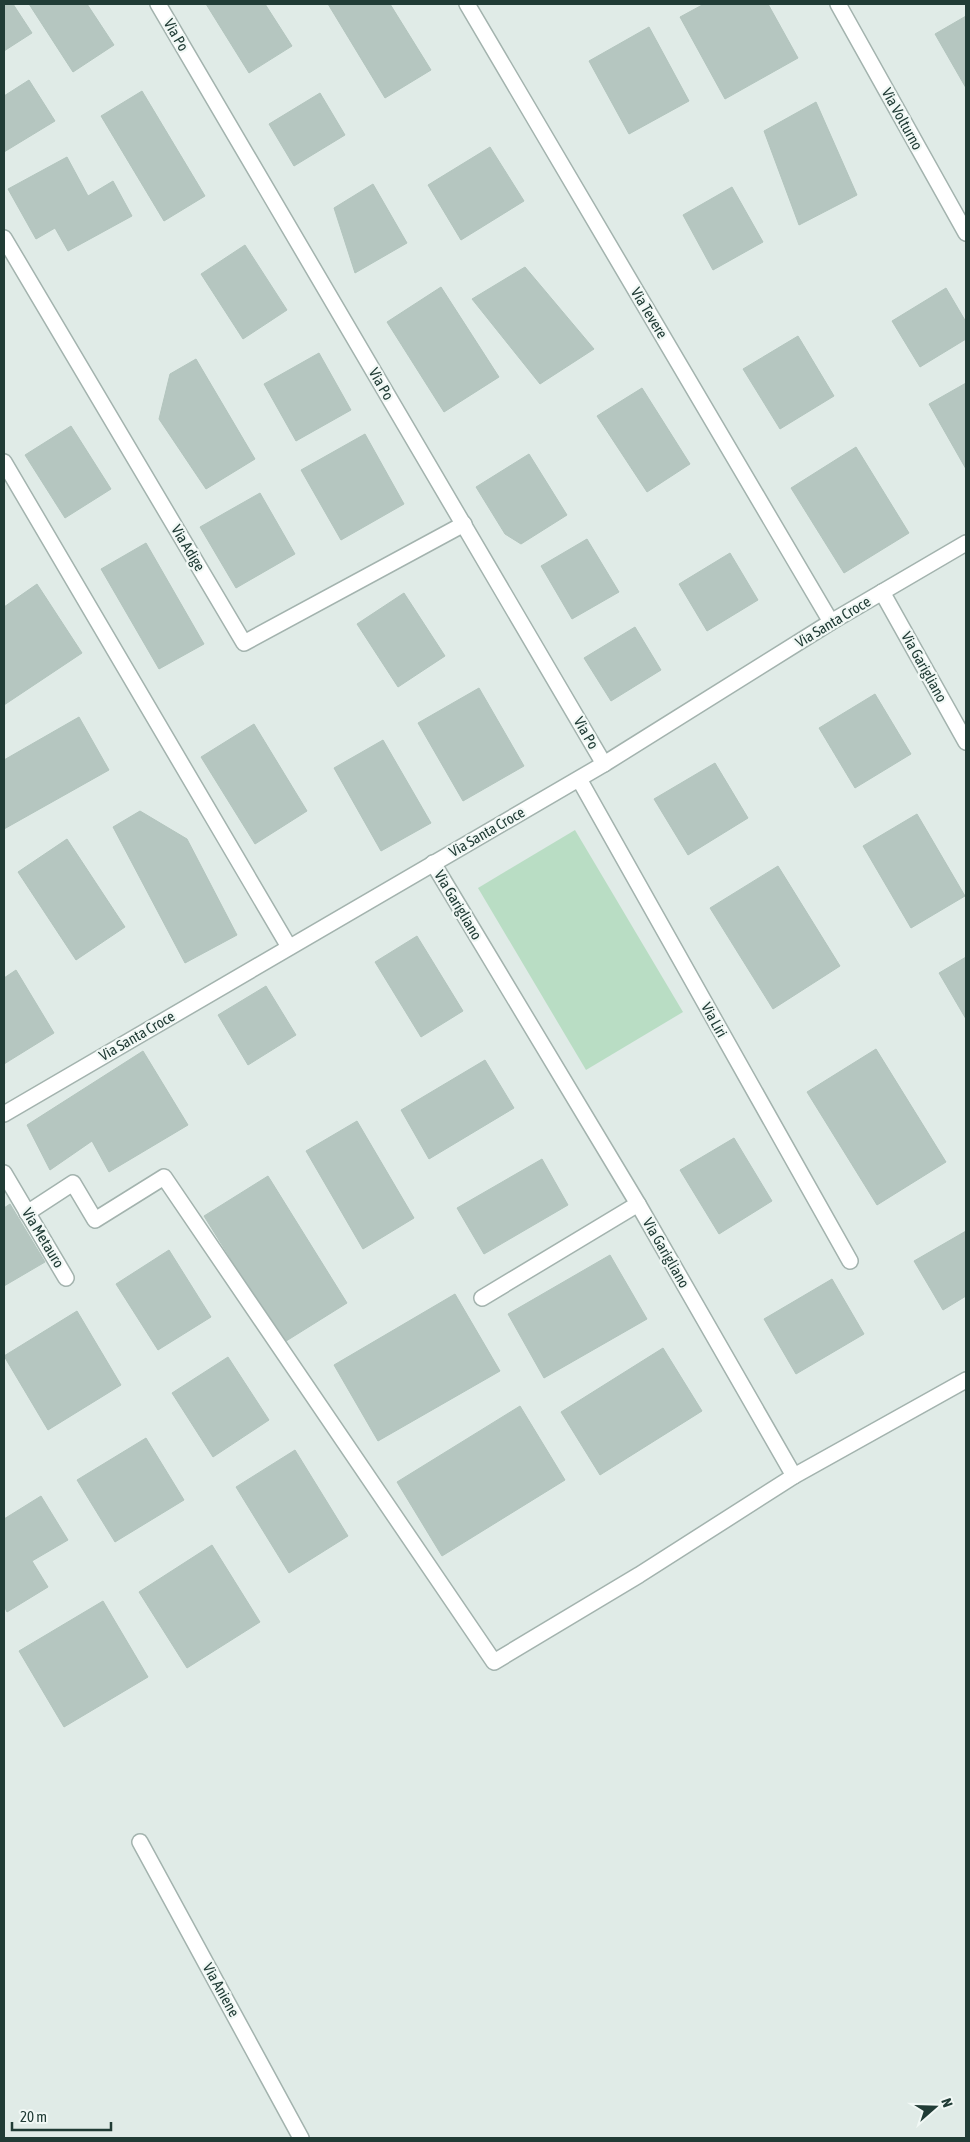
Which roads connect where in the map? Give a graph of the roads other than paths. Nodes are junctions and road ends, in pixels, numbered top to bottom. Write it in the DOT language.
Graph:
graph roads {
  1 [pos="158,4"];
  2 [pos="467,4"];
  3 [pos="838,4"];
  4 [pos="966,234"];
  5 [pos="4,238"];
  6 [pos="4,462"];
  7 [pos="464,524"];
  8 [pos="966,543"];
  9 [pos="882,592"];
  10 [pos="831,622"];
  11 [pos="966,742"];
  12 [pos="604,764"];
  13 [pos="579,778"];
  14 [pos="433,864"];
  15 [pos="289,947"];
  16 [pos="4,1114"];
  17 [pos="4,1173"];
  18 [pos="638,1204"];
  19 [pos="27,1213"];
  20 [pos="850,1261"];
  21 [pos="66,1278"];
  22 [pos="482,1298"];
  23 [pos="966,1380"];
  24 [pos="794,1476"];
  25 [pos="140,1842"];
  26 [pos="301,2138"];
  1 -- 7 [label="street, Via Po"];
  2 -- 10 [label="street, Via Tevere"];
  3 -- 4 [label="street, Via Volturno"];
  5 -- 7 [label="street, Via Adige"];
  6 -- 15 [label="street"];
  7 -- 12 [label="street, Via Po"];
  8 -- 9 [label="street, Via Santa Croce"];
  9 -- 10 [label="street, Via Santa Croce"];
  9 -- 11 [label="street, Via Garigliano"];
  10 -- 12 [label="street, Via Santa Croce"];
  12 -- 13 [label="street, Via Santa Croce"];
  13 -- 14 [label="street, Via Santa Croce"];
  13 -- 20 [label="street, Via Liri"];
  14 -- 15 [label="street, Via Santa Croce"];
  14 -- 18 [label="street, Via Garigliano"];
  15 -- 16 [label="street, Via Santa Croce"];
  17 -- 19 [label="street, Via Metauro"];
  18 -- 22 [label="street"];
  18 -- 24 [label="street, Via Garigliano"];
  19 -- 21 [label="street, Via Metauro"];
  19 -- 24 [label="street"];
  23 -- 24 [label="street"];
  25 -- 26 [label="street, Via Aniene"];
}
